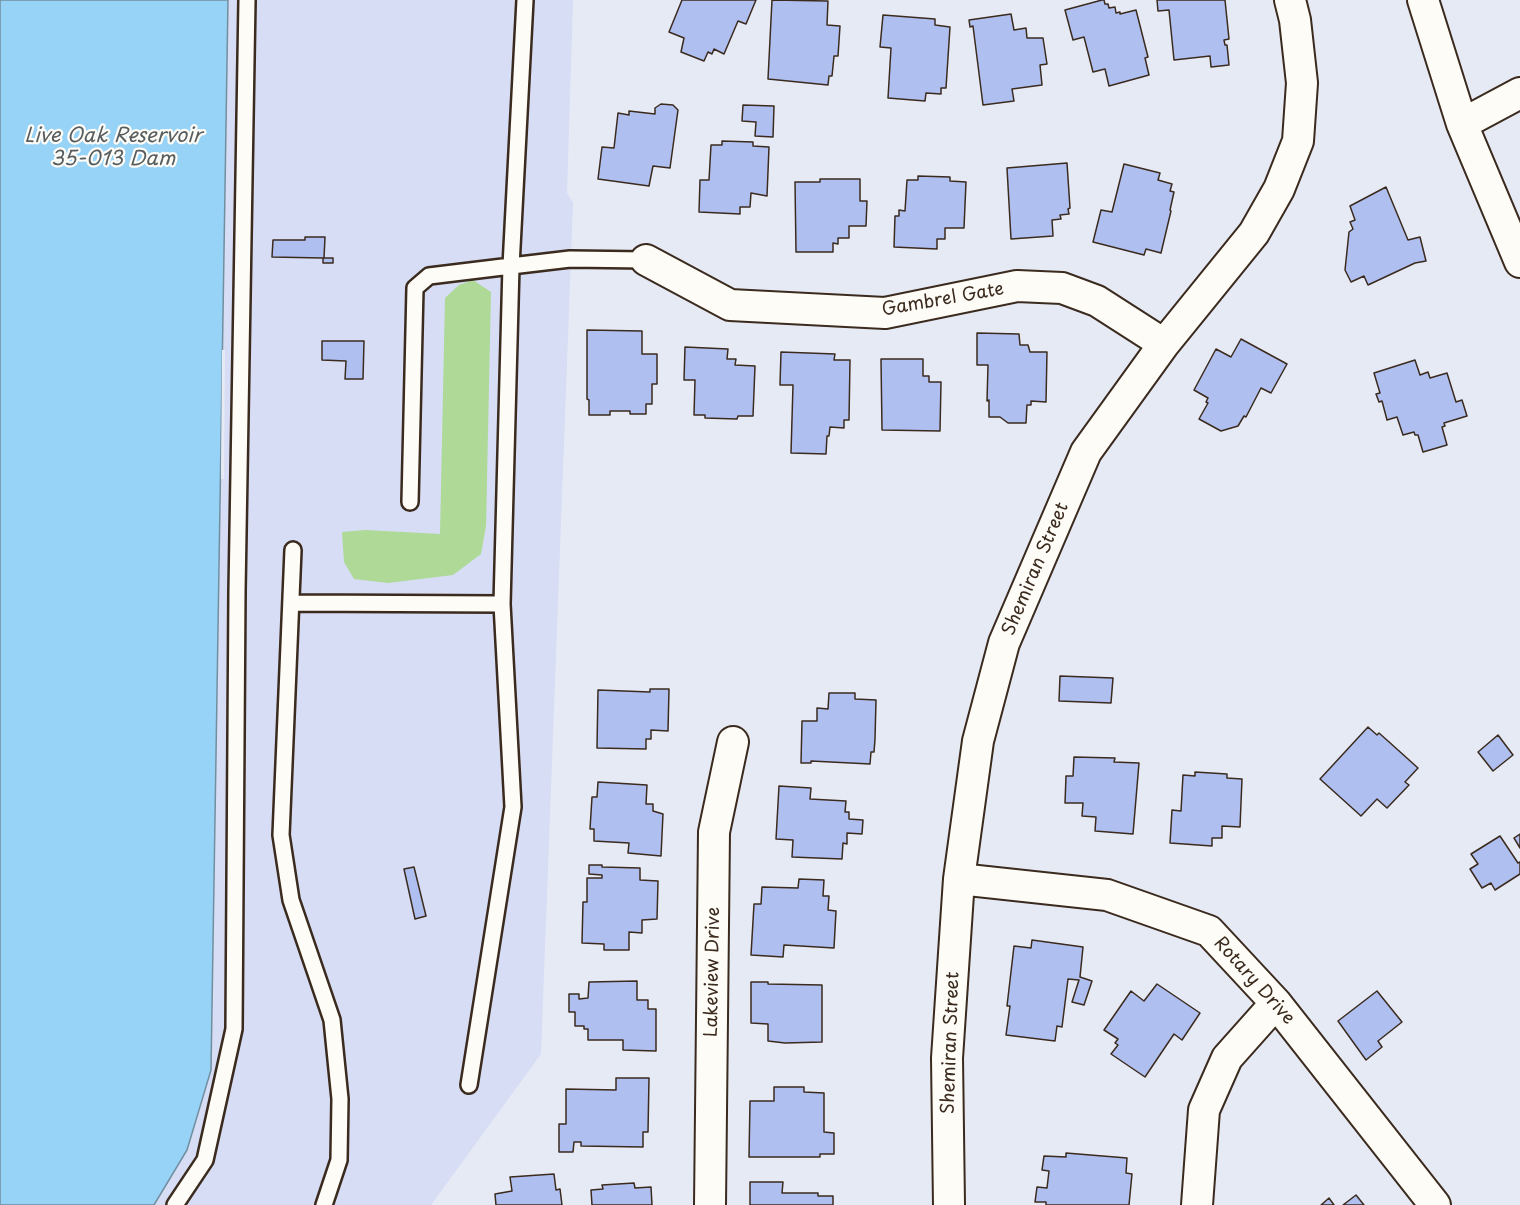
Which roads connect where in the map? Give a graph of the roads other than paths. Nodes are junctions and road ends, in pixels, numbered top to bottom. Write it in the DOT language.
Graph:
graph roads {
  1 [pos="247,0"];
  2 [pos="525,0"];
  3 [pos="1290,0"];
  4 [pos="1423,0"];
  5 [pos="1520,93"];
  6 [pos="1462,124"];
  7 [pos="646,260"];
  8 [pos="1520,262"];
  9 [pos="511,266"];
  10 [pos="1164,344"];
  11 [pos="410,502"];
  12 [pos="293,549"];
  13 [pos="292,603"];
  14 [pos="502,604"];
  15 [pos="733,742"];
  16 [pos="959,879"];
  17 [pos="1276,1003"];
  18 [pos="470,1085"];
  19 [pos="175,1205"];
  20 [pos="324,1205"];
  21 [pos="710,1205"];
  22 [pos="948,1205"];
  23 [pos="1197,1205"];
  24 [pos="1435,1205"];
  1 -- 19 [label="lane"];
  2 -- 9 [label="lane"];
  3 -- 10 [label="street, Shemiran Street"];
  4 -- 6 [label="street"];
  5 -- 6 [label="street"];
  6 -- 8 [label="street"];
  7 -- 9 [label="lane"];
  7 -- 10 [label="street, Gambrel Gate"];
  9 -- 11 [label="lane"];
  9 -- 14 [label="lane"];
  10 -- 16 [label="street, Shemiran Street"];
  12 -- 13 [label="lane"];
  13 -- 14 [label="lane"];
  13 -- 20 [label="lane"];
  14 -- 18 [label="lane"];
  15 -- 21 [label="street, Lakeview Drive"];
  16 -- 17 [label="street, Rotary Drive"];
  16 -- 22 [label="street, Shemiran Street"];
  17 -- 23 [label="street"];
  17 -- 24 [label="street, Rotary Drive"];
}
